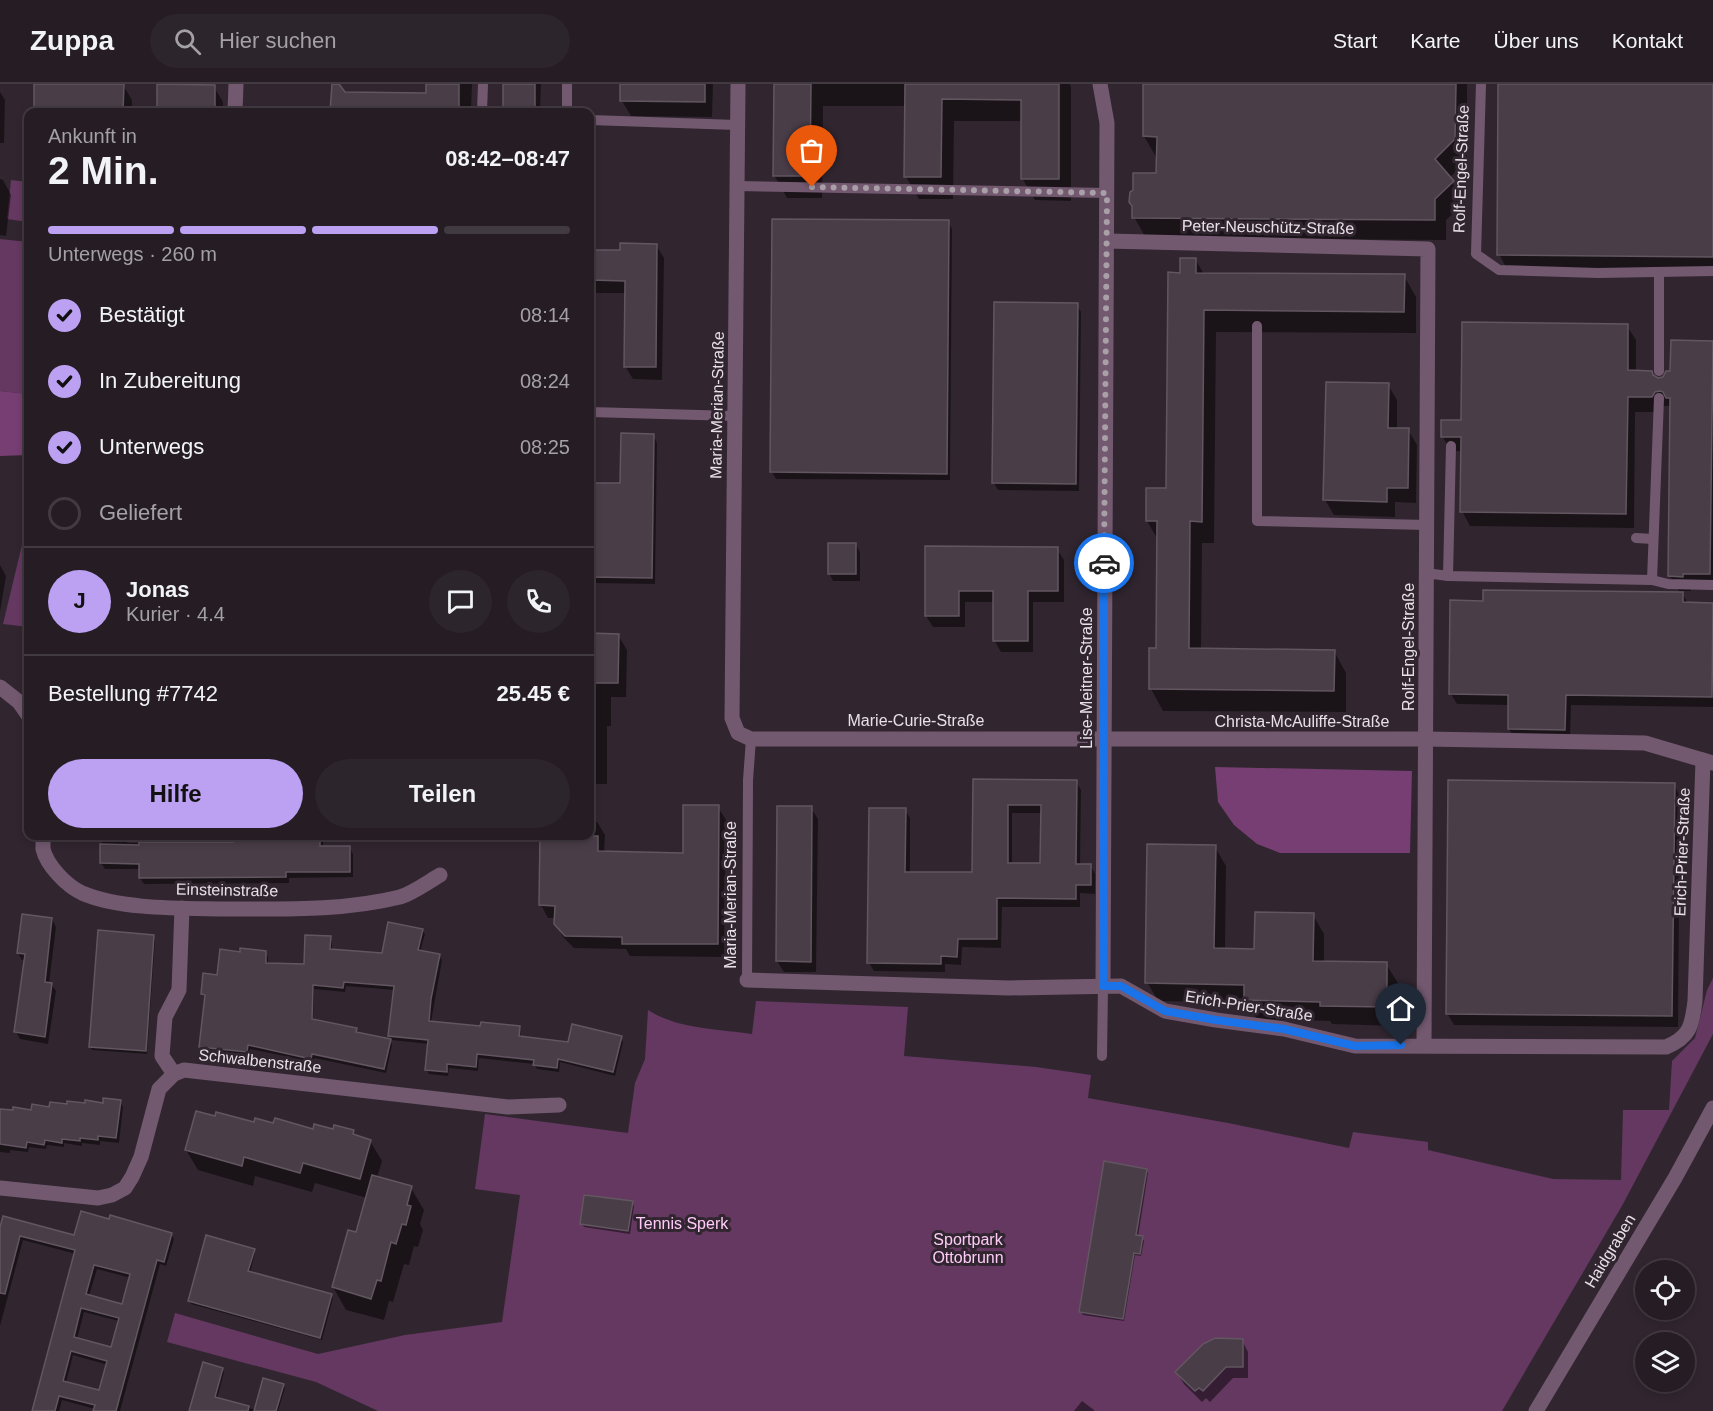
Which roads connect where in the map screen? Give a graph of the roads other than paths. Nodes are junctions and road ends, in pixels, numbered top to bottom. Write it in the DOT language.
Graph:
graph roads {
  1 [pos="236,84"];
  2 [pos="483,84"];
  3 [pos="567,84"];
  4 [pos="738,84"];
  5 [pos="1100,84"];
  6 [pos="1481,84"];
  7 [pos="235,108"];
  8 [pos="482,108"];
  9 [pos="567,108"];
  10 [pos="594,120"];
  11 [pos="737,125"];
  12 [pos="737,186"];
  13 [pos="1107,193"];
  14 [pos="1107,241"];
  15 [pos="1428,249"];
  16 [pos="1713,271"];
  17 [pos="1659,272"];
  18 [pos="1257,326"];
  19 [pos="1659,371"];
  20 [pos="1659,398"];
  21 [pos="594,412"];
  22 [pos="735,416"];
  23 [pos="1451,446"];
  24 [pos="1427,525"];
  25 [pos="1636,538"];
  26 [pos="1653,539"];
  27 [pos="1426,573"];
  28 [pos="1448,576"];
  29 [pos="1652,580"];
  30 [pos="1713,585"];
  31 [pos="0,687"];
  32 [pos="24,709"];
  33 [pos="1104,738"];
  34 [pos="751,739"];
  35 [pos="1425,739"];
  36 [pos="1708,761"];
  37 [pos="43,840"];
  38 [pos="440,875"];
  39 [pos="182,908"];
  40 [pos="747,980"];
  41 [pos="1103,986"];
  42 [pos="1424,1045"];
  43 [pos="1102,1056"];
  44 [pos="174,1074"];
  45 [pos="559,1105"];
  46 [pos="1713,1108"];
  47 [pos="0,1188"];
  48 [pos="1536,1411"];
  1 -- 7 [label="street"];
  2 -- 8 [label="lane"];
  3 -- 9 [label="lane"];
  4 -- 11 [label="street, Maria-Merian-Straße"];
  5 -- 13 [label="street, Lise-Meitner-Straße"];
  6 -- 17 [label="lane, Rolf-Engel-Straße"];
  10 -- 11 [label="lane"];
  11 -- 12 [label="street, Maria-Merian-Straße"];
  12 -- 13 [label="lane"];
  12 -- 22 [label="street, Maria-Merian-Straße"];
  13 -- 14 [label="street, Lise-Meitner-Straße"];
  14 -- 15 [label="street, Peter-Neuschütz-Straße"];
  14 -- 33 [label="street, Lise-Meitner-Straße"];
  15 -- 24 [label="street, Rolf-Engel-Straße"];
  16 -- 17 [label="lane"];
  17 -- 19 [label="lane"];
  18 -- 24 [label="lane"];
  20 -- 26 [label="lane"];
  21 -- 22 [label="lane"];
  22 -- 34 [label="street, Maria-Merian-Straße"];
  23 -- 28 [label="lane"];
  24 -- 27 [label="street, Rolf-Engel-Straße"];
  25 -- 26 [label="lane"];
  26 -- 29 [label="lane"];
  27 -- 28 [label="lane"];
  27 -- 35 [label="street, Rolf-Engel-Straße"];
  28 -- 29 [label="lane"];
  29 -- 30 [label="lane"];
  31 -- 32 [label="street"];
  33 -- 34 [label="street, Marie-Curie-Straße"];
  33 -- 35 [label="street, Christa-McAuliffe-Straße"];
  33 -- 41 [label="street, Lise-Meitner-Straße"];
  34 -- 40 [label="lane, Maria-Merian-Straße"];
  35 -- 36 [label="street, Christa-McAuliffe-Straße"];
  35 -- 42 [label="street, Rolf-Engel-Straße"];
  36 -- 42 [label="street, Erich-Prier-Straße"];
  37 -- 39 [label="street, Einsteinstraße"];
  38 -- 39 [label="street, Einsteinstraße"];
  39 -- 44 [label="street"];
  40 -- 41 [label="street, Erich-Prier-Straße"];
  41 -- 42 [label="street, Erich-Prier-Straße"];
  41 -- 43 [label="lane, Lise-Meitner-Straße"];
  44 -- 45 [label="street, Schwalbenstraße"];
  44 -- 47 [label="street"];
  46 -- 48 [label="street, Haidgraben"];
}
